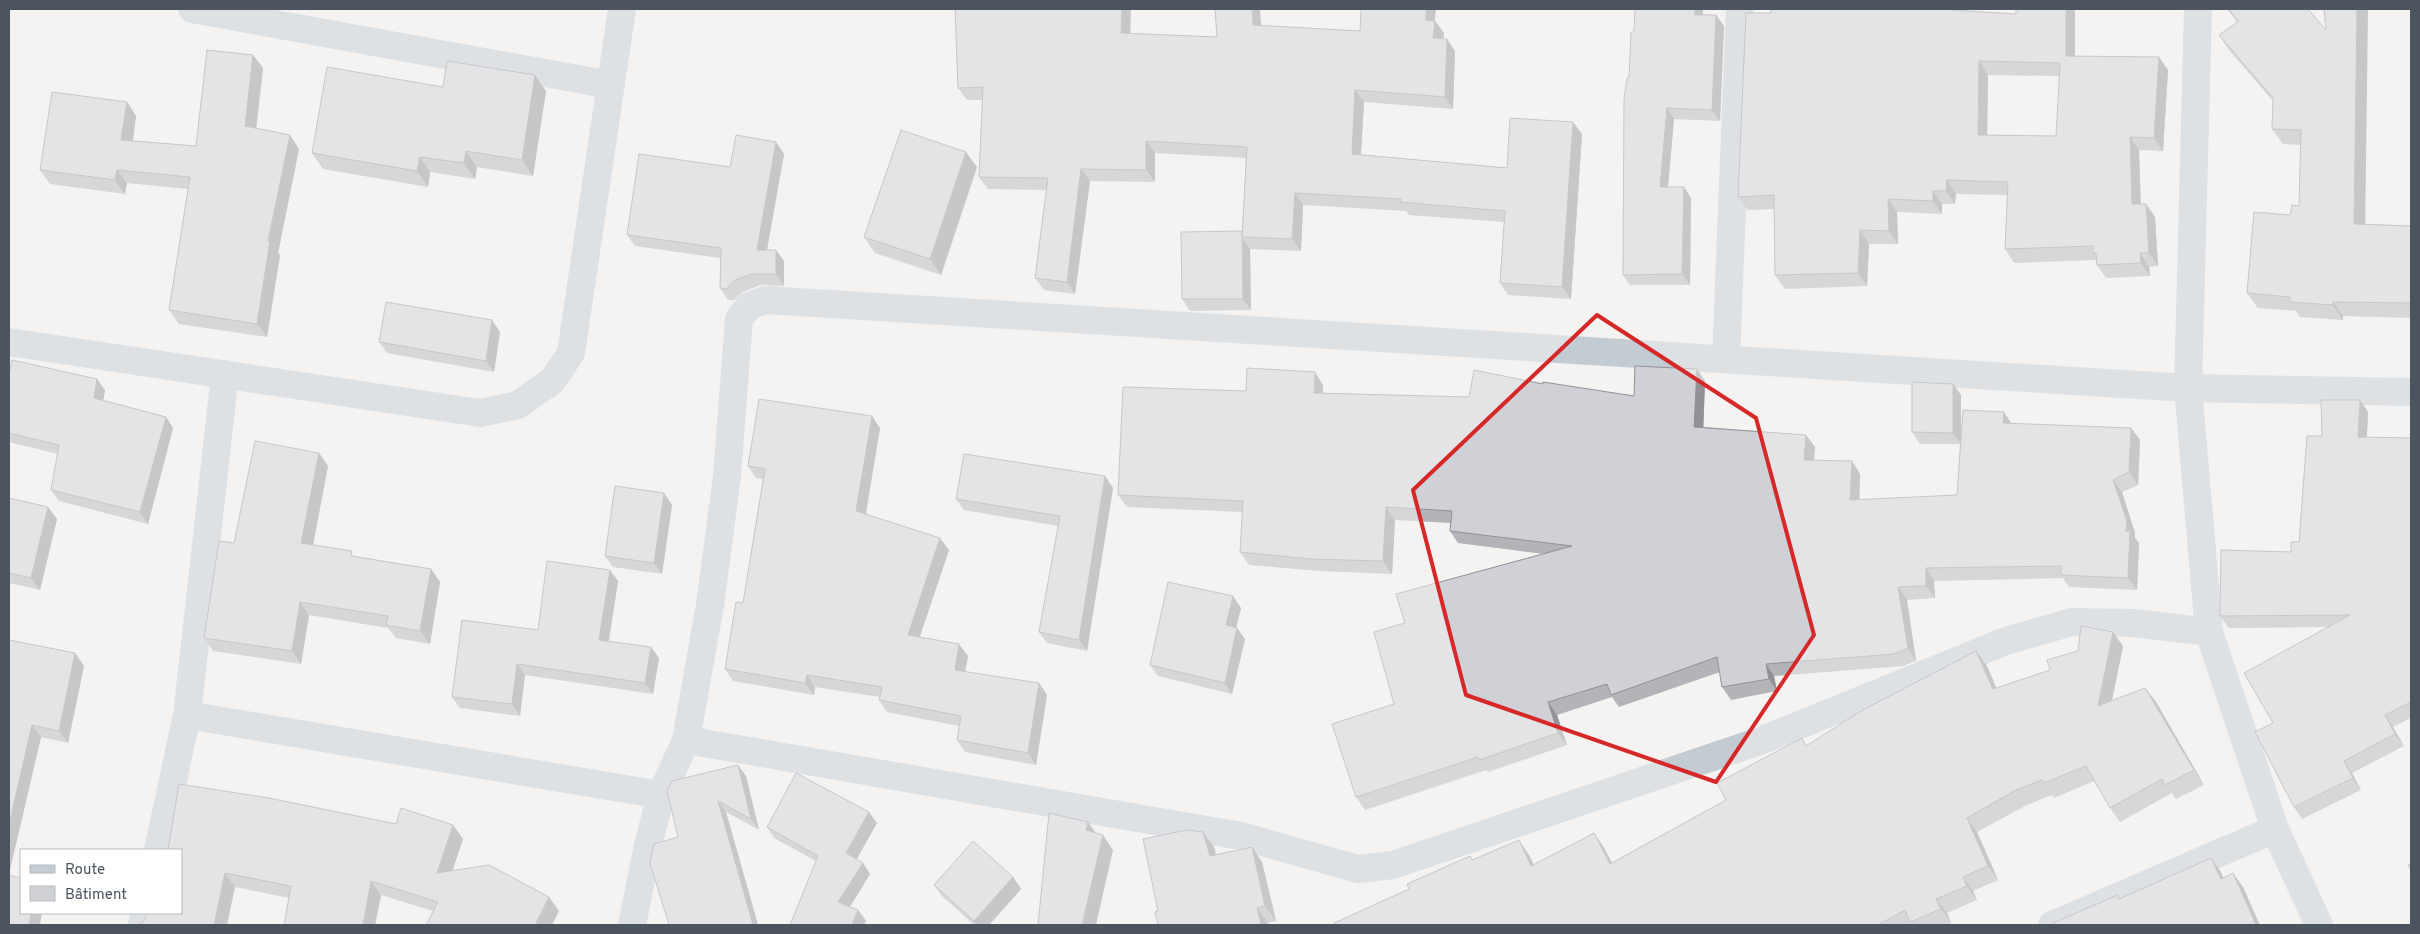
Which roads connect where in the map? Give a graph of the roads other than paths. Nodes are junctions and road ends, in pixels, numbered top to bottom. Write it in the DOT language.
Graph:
graph roads {
  1 [pos="192,9"];
  2 [pos="622,9"];
  3 [pos="1740,9"];
  4 [pos="2198,9"];
  5 [pos="611,84"];
  6 [pos="9,342"];
  7 [pos="1726,359"];
  8 [pos="225,374"];
  9 [pos="2188,388"];
  10 [pos="2411,392"];
  11 [pos="2209,632"];
  12 [pos="187,715"];
  13 [pos="686,740"];
  14 [pos="661,795"];
  15 [pos="2276,829"];
  16 [pos="158,849"];
  17 [pos="632,925"];
  18 [pos="2052,925"];
  19 [pos="2318,925"];
  1 -- 5 [label="street"];
  2 -- 5 [label="street"];
  3 -- 7 [label="street"];
  4 -- 9 [label="street"];
  5 -- 8 [label="street"];
  6 -- 8 [label="street"];
  7 -- 9 [label="street"];
  7 -- 13 [label="street"];
  8 -- 12 [label="street"];
  9 -- 10 [label="street"];
  9 -- 11 [label="street"];
  11 -- 13 [label="street"];
  11 -- 15 [label="street"];
  12 -- 14 [label="street"];
  12 -- 16 [label="street"];
  13 -- 14 [label="street"];
  14 -- 17 [label="street"];
  15 -- 18 [label="street"];
  15 -- 19 [label="street"];
}
